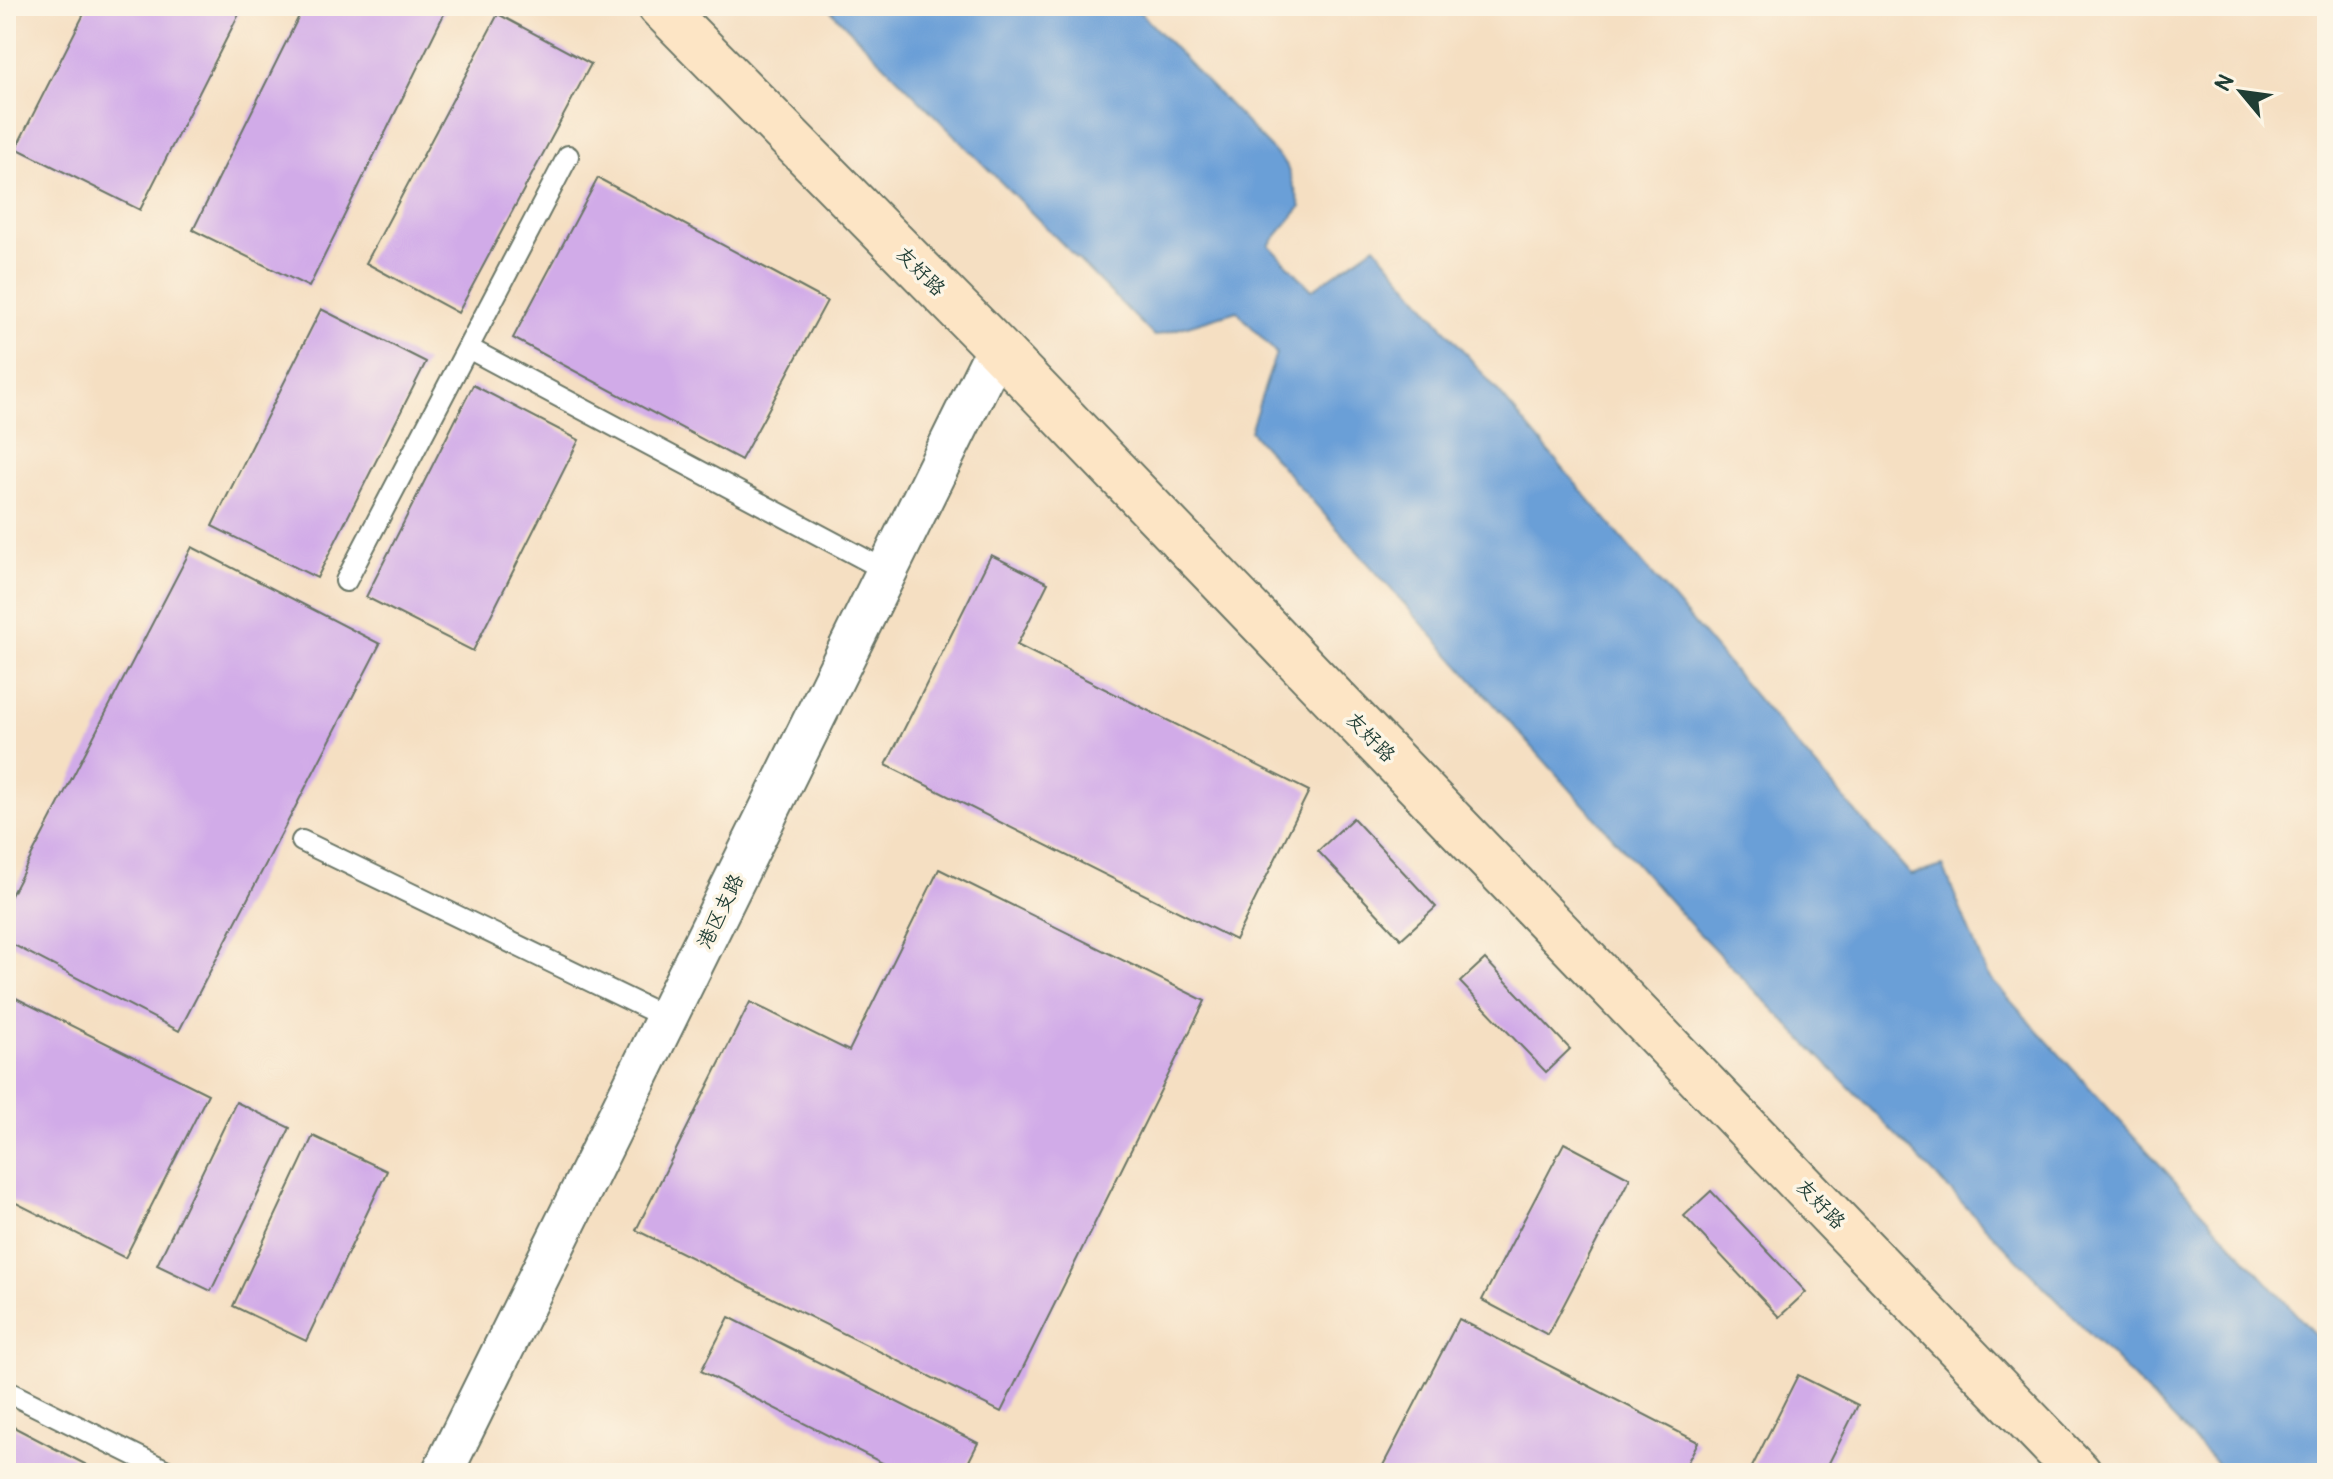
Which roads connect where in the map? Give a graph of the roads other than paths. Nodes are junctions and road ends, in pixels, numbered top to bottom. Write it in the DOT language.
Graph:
graph roads {
  1 [pos="660,6"];
  2 [pos="568,156"];
  3 [pos="468,348"];
  4 [pos="997,348"];
  5 [pos="887,571"];
  6 [pos="346,581"];
  7 [pos="302,841"];
  8 [pos="667,1018"];
  9 [pos="6,1391"];
  10 [pos="159,1470"];
  11 [pos="442,1473"];
  12 [pos="2079,1473"];
  1 -- 4 [label="street, 友好路"];
  2 -- 3 [label="lane"];
  3 -- 5 [label="lane"];
  3 -- 6 [label="lane"];
  4 -- 5 [label="street, 港区支路"];
  4 -- 12 [label="street, 友好路"];
  5 -- 8 [label="street, 港区支路"];
  7 -- 8 [label="lane"];
  8 -- 11 [label="street, 港区支路"];
  9 -- 10 [label="lane"];
}
